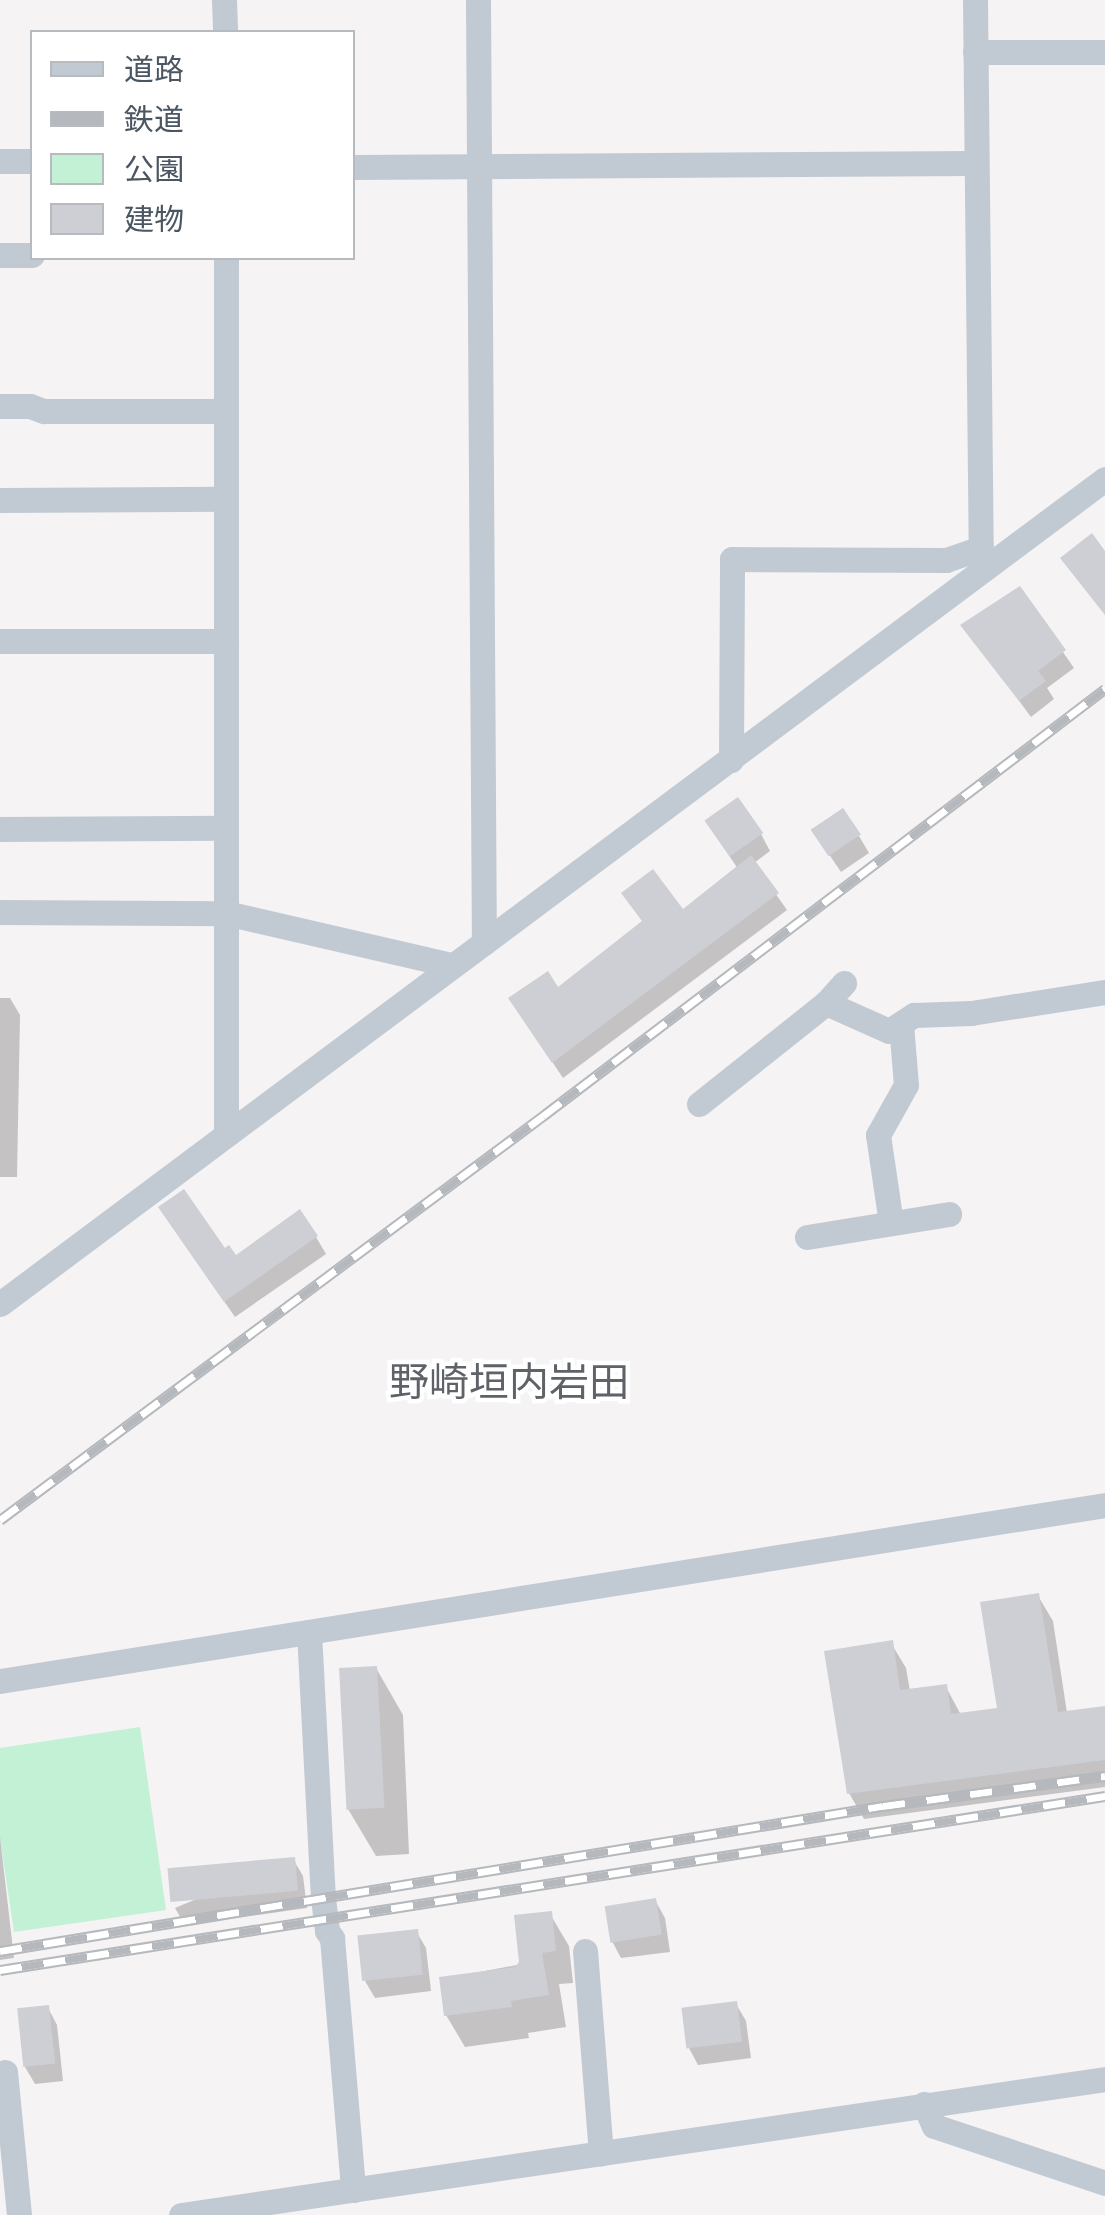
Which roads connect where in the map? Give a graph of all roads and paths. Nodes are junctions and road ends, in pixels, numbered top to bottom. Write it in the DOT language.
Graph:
graph roads {
  1 [pos="224,0"];
  2 [pos="478,0"];
  3 [pos="975,0"];
  4 [pos="225,30"];
  5 [pos="975,52"];
  6 [pos="1105,52"];
  7 [pos="30,161"];
  8 [pos="0,162"];
  9 [pos="975,163"];
  10 [pos="478,166"];
  11 [pos="355,168"];
  12 [pos="0,255"];
  13 [pos="30,255"];
  14 [pos="226,260"];
  15 [pos="0,406"];
  16 [pos="226,410"];
  17 [pos="1105,479"];
  18 [pos="226,499"];
  19 [pos="0,500"];
  20 [pos="981,560"];
  21 [pos="0,641"];
  22 [pos="226,641"];
  23 [pos="730,760"];
  24 [pos="0,828"];
  25 [pos="226,828"];
  26 [pos="0,912"];
  27 [pos="226,912"];
  28 [pos="484,942"];
  29 [pos="452,965"];
  30 [pos="844,983"];
  31 [pos="1105,992"];
  32 [pos="826,1003"];
  33 [pos="901,1024"];
  34 [pos="698,1104"];
  35 [pos="226,1134"];
  36 [pos="949,1214"];
  37 [pos="891,1223"];
  38 [pos="807,1236"];
  39 [pos="0,1304"];
  40 [pos="1105,1504"];
  41 [pos="309,1632"];
  42 [pos="0,1681"];
  43 [pos="585,1951"];
  44 [pos="5,2072"];
  45 [pos="1105,2079"];
  46 [pos="924,2104"];
  47 [pos="601,2153"];
  48 [pos="1105,2183"];
  49 [pos="353,2190"];
  50 [pos="19,2215"];
  51 [pos="181,2215"];
  1 -- 4 [label="street"];
  2 -- 10 [label="street"];
  3 -- 5 [label="street"];
  5 -- 6 [label="street"];
  5 -- 9 [label="street"];
  7 -- 8 [label="street"];
  9 -- 10 [label="street"];
  9 -- 20 [label="street"];
  10 -- 11 [label="street"];
  10 -- 28 [label="street"];
  12 -- 13 [label="street"];
  14 -- 16 [label="street"];
  15 -- 16 [label="street"];
  16 -- 18 [label="street"];
  17 -- 20 [label="street"];
  18 -- 19 [label="street"];
  18 -- 22 [label="street"];
  20 -- 23 [label="street"];
  20 -- 23 [label="street"];
  21 -- 22 [label="street"];
  22 -- 25 [label="street"];
  23 -- 28 [label="street"];
  24 -- 25 [label="street"];
  25 -- 27 [label="street"];
  26 -- 27 [label="street"];
  27 -- 29 [label="street"];
  27 -- 35 [label="street"];
  28 -- 29 [label="street"];
  29 -- 35 [label="street"];
  30 -- 32 [label="street"];
  31 -- 33 [label="street"];
  32 -- 33 [label="street"];
  32 -- 34 [label="street"];
  33 -- 37 [label="street"];
  35 -- 39 [label="street"];
  36 -- 37 [label="street"];
  37 -- 38 [label="street"];
  40 -- 41 [label="street"];
  41 -- 42 [label="street"];
  41 -- 49 [label="street"];
  43 -- 47 [label="street"];
  44 -- 50 [label="street"];
  45 -- 46 [label="street"];
  46 -- 47 [label="street"];
  46 -- 48 [label="street"];
  47 -- 49 [label="street"];
  49 -- 51 [label="street"];
}
